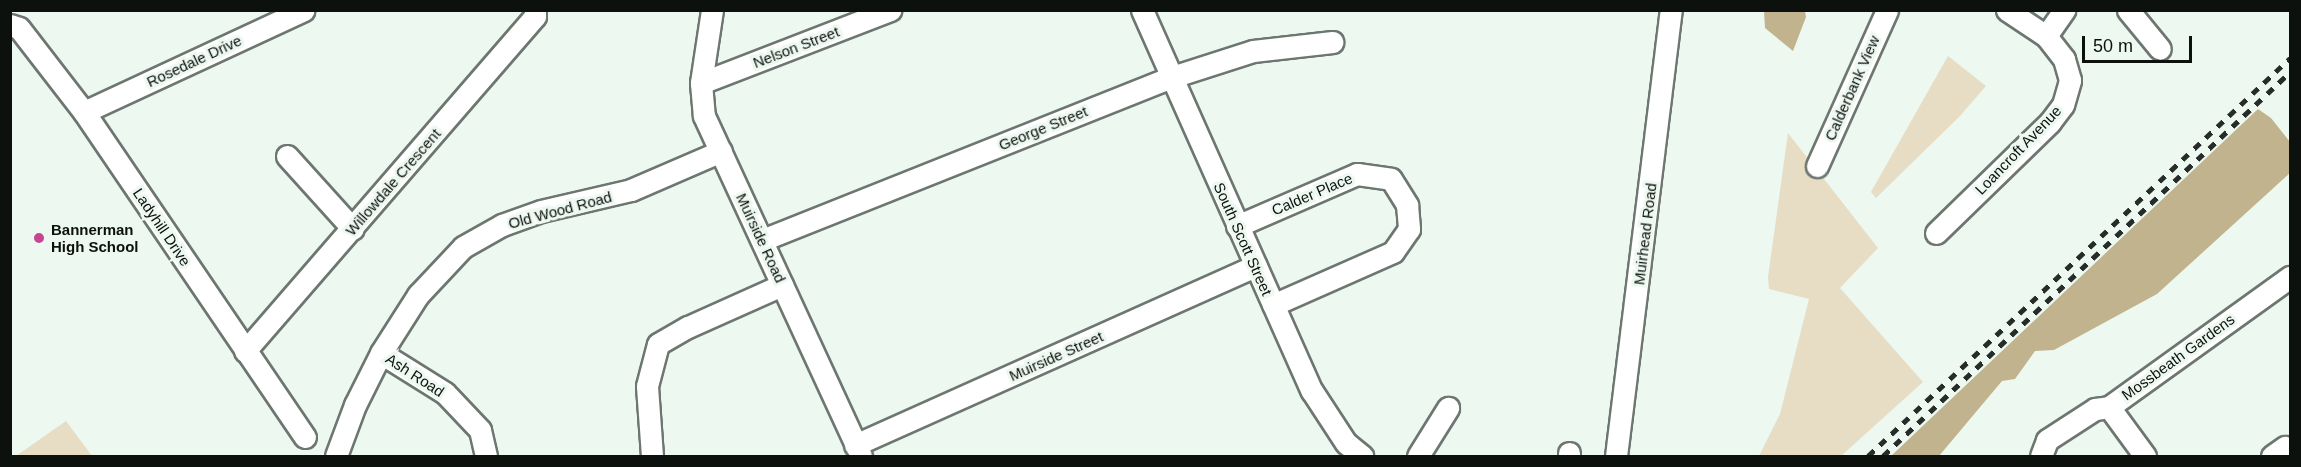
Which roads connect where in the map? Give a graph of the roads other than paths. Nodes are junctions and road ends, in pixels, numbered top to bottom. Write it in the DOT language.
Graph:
graph roads {
  1 [pos="304,10"];
  2 [pos="535,10"];
  3 [pos="712,10"];
  4 [pos="890,10"];
  5 [pos="1142,10"];
  6 [pos="1671,10"];
  7 [pos="1887,10"];
  8 [pos="2007,10"];
  9 [pos="2064,10"];
  10 [pos="2128,10"];
  11 [pos="10,25"];
  12 [pos="2046,36"];
  13 [pos="1332,42"];
  14 [pos="2160,50"];
  15 [pos="1172,77"];
  16 [pos="701,83"];
  17 [pos="84,112"];
  18 [pos="721,151"];
  19 [pos="286,156"];
  20 [pos="1817,166"];
  21 [pos="1237,226"];
  22 [pos="353,229"];
  23 [pos="1936,233"];
  24 [pos="762,240"];
  25 [pos="1256,266"];
  26 [pos="2290,277"];
  27 [pos="782,285"];
  28 [pos="1273,305"];
  29 [pos="245,351"];
  30 [pos="381,353"];
  31 [pos="2109,407"];
  32 [pos="1448,408"];
  33 [pos="305,437"];
  34 [pos="858,451"];
  35 [pos="336,456"];
  36 [pos="486,456"];
  37 [pos="652,456"];
  38 [pos="1362,456"];
  39 [pos="1418,456"];
  40 [pos="1616,456"];
  41 [pos="2041,456"];
  42 [pos="2145,456"];
  1 -- 17 [label="street, Rosedale Drive"];
  2 -- 22 [label="street, Willowdale Crescent"];
  3 -- 16 [label="street, Muirside Road"];
  4 -- 16 [label="street, Nelson Street"];
  5 -- 15 [label="street, South Scott Street"];
  6 -- 40 [label="street, Muirhead Road"];
  7 -- 20 [label="street, Calderbank View"];
  8 -- 12 [label="street, Loancroft Avenue"];
  9 -- 12 [label="street"];
  10 -- 14 [label="street"];
  11 -- 17 [label="street, Ladyhill Drive"];
  12 -- 23 [label="street, Loancroft Avenue"];
  13 -- 15 [label="street, George Street"];
  15 -- 21 [label="street, South Scott Street"];
  15 -- 24 [label="street, George Street"];
  16 -- 18 [label="street, Muirside Road"];
  17 -- 29 [label="street, Ladyhill Drive"];
  18 -- 24 [label="street, Muirside Road"];
  18 -- 30 [label="street, Old Wood Road"];
  19 -- 22 [label="street"];
  21 -- 25 [label="street, South Scott Street"];
  21 -- 28 [label="street, Calder Place"];
  22 -- 29 [label="street, Willowdale Crescent"];
  24 -- 27 [label="street, Muirside Road"];
  25 -- 28 [label="street, South Scott Street"];
  25 -- 34 [label="street, Muirside Street"];
  26 -- 31 [label="street, Mossbeath Gardens"];
  27 -- 34 [label="street, Muirside Road"];
  27 -- 37 [label="street"];
  28 -- 38 [label="street, South Scott Street"];
  29 -- 33 [label="street, Ladyhill Drive"];
  30 -- 35 [label="street, Old Wood Road"];
  30 -- 36 [label="street, Ash Road"];
  31 -- 41 [label="street, Mossbeath Gardens"];
  31 -- 42 [label="street"];
  32 -- 39 [label="street"];
}
